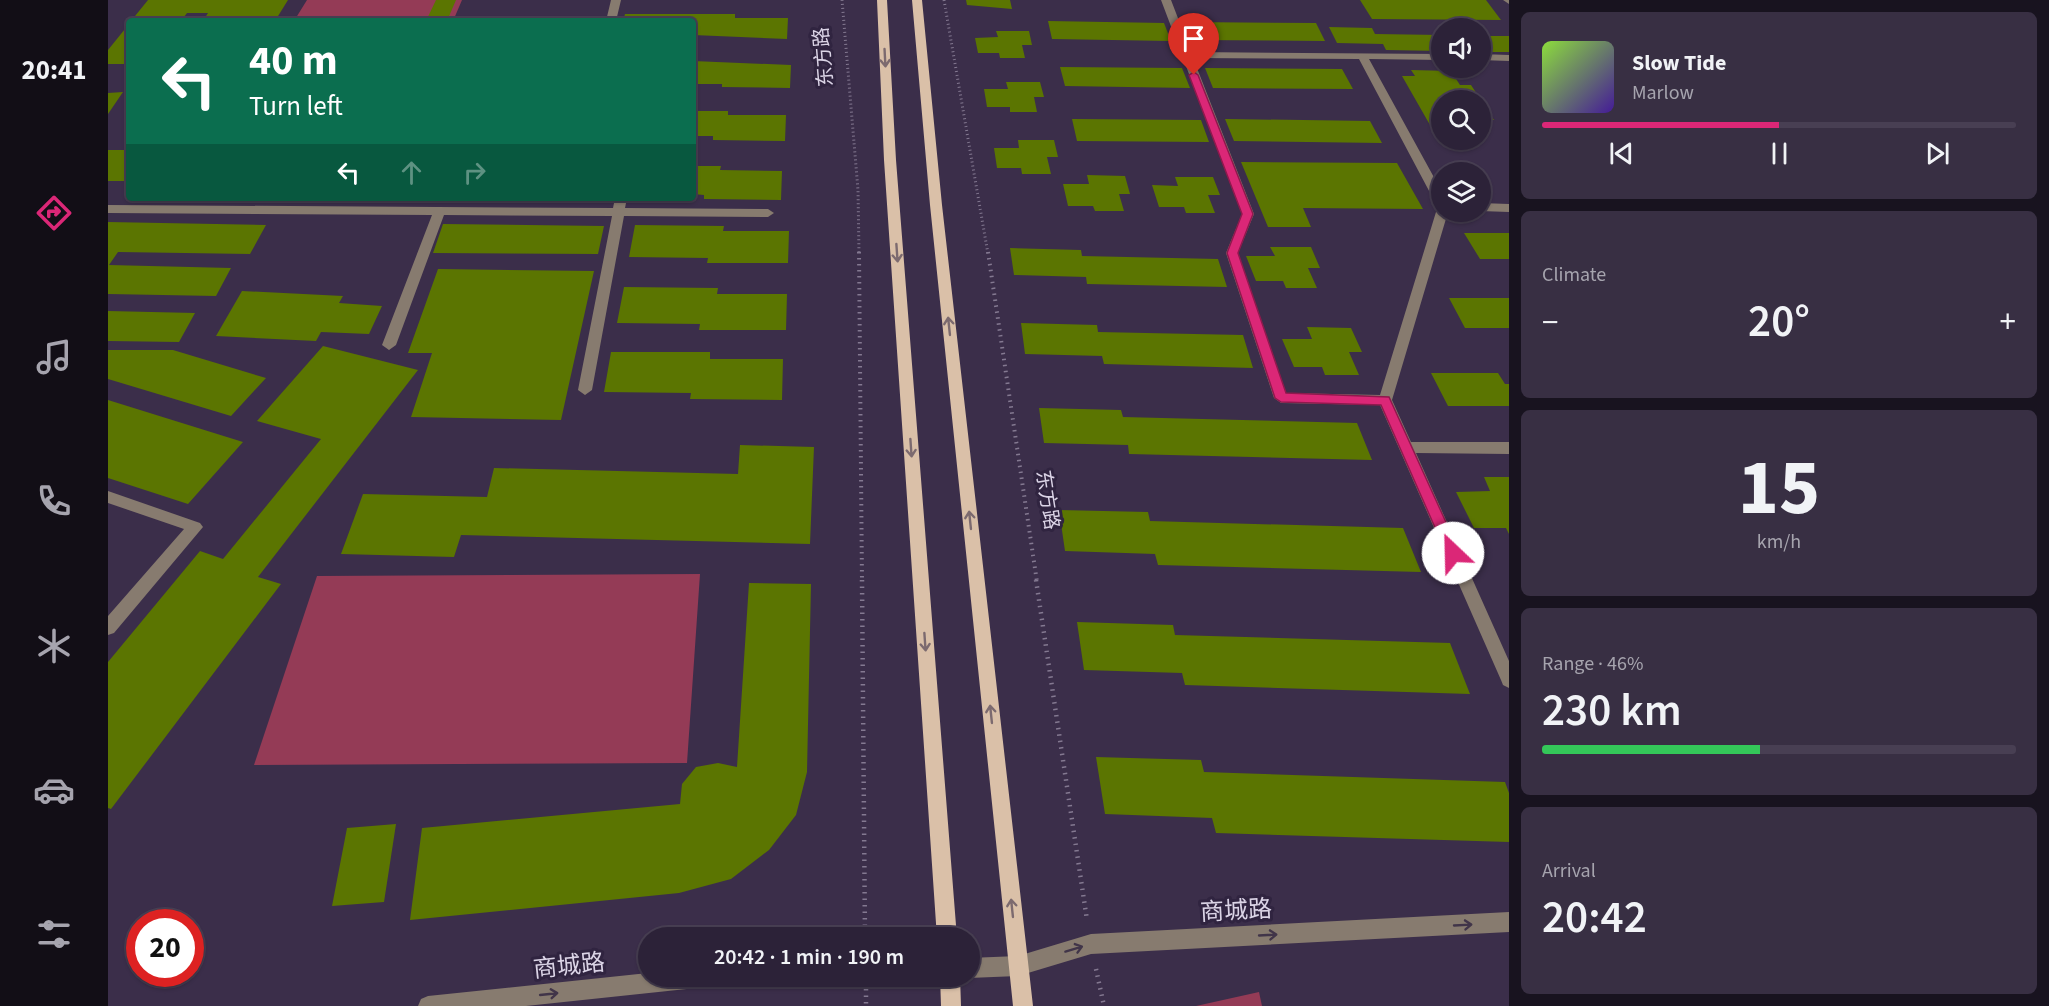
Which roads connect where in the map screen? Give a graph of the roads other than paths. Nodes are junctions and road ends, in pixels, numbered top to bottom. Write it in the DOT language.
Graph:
graph roads {
  1 [pos="616,0"];
  2 [pos="882,0"];
  3 [pos="917,0"];
  4 [pos="1166,0"];
  5 [pos="612,18"];
  6 [pos="1186,55"];
  7 [pos="1362,56"];
  8 [pos="1431,57"];
  9 [pos="1491,57"];
  10 [pos="1509,58"];
  11 [pos="1431,184"];
  12 [pos="620,201"];
  13 [pos="1491,207"];
  14 [pos="108,208"];
  15 [pos="1509,208"];
  16 [pos="439,211"];
  17 [pos="618,212"];
  18 [pos="768,213"];
  19 [pos="1439,222"];
  20 [pos="389,345"];
  21 [pos="585,390"];
  22 [pos="1385,400"];
  23 [pos="1406,447"];
  24 [pos="1509,448"];
  25 [pos="108,497"];
  26 [pos="108,628"];
  27 [pos="1509,680"];
  28 [pos="1509,922"];
  29 [pos="946,927"];
  30 [pos="1018,966"];
  31 [pos="980,968"];
  32 [pos="638,984"];
  33 [pos="950,987"];
  34 [pos="428,1006"];
  35 [pos="951,1006"];
  36 [pos="1023,1006"];
  1 -- 5 [label="street"];
  2 -- 29 [label="main road, one-way"];
  30 -- 3 [label="main road, one-way"];
  4 -- 6 [label="street"];
  6 -- 7 [label="street"];
  6 -- 22 [label="street"];
  7 -- 8 [label="street"];
  7 -- 11 [label="street"];
  9 -- 10 [label="street"];
  12 -- 17 [label="street"];
  13 -- 15 [label="street"];
  14 -- 16 [label="street"];
  16 -- 17 [label="street"];
  16 -- 20 [label="street"];
  17 -- 18 [label="street"];
  17 -- 21 [label="street"];
  19 -- 22 [label="street"];
  22 -- 23 [label="street"];
  23 -- 24 [label="street"];
  23 -- 27 [label="street"];
  25 -- 26 [label="street"];
  30 -- 28 [label="street, 商城路, one-way"];
  30 -- 31 [label="street, 商城路"];
  30 -- 36 [label="main road"];
  34 -- 32 [label="street, 商城路, one-way"];
  33 -- 35 [label="main road"];
}
